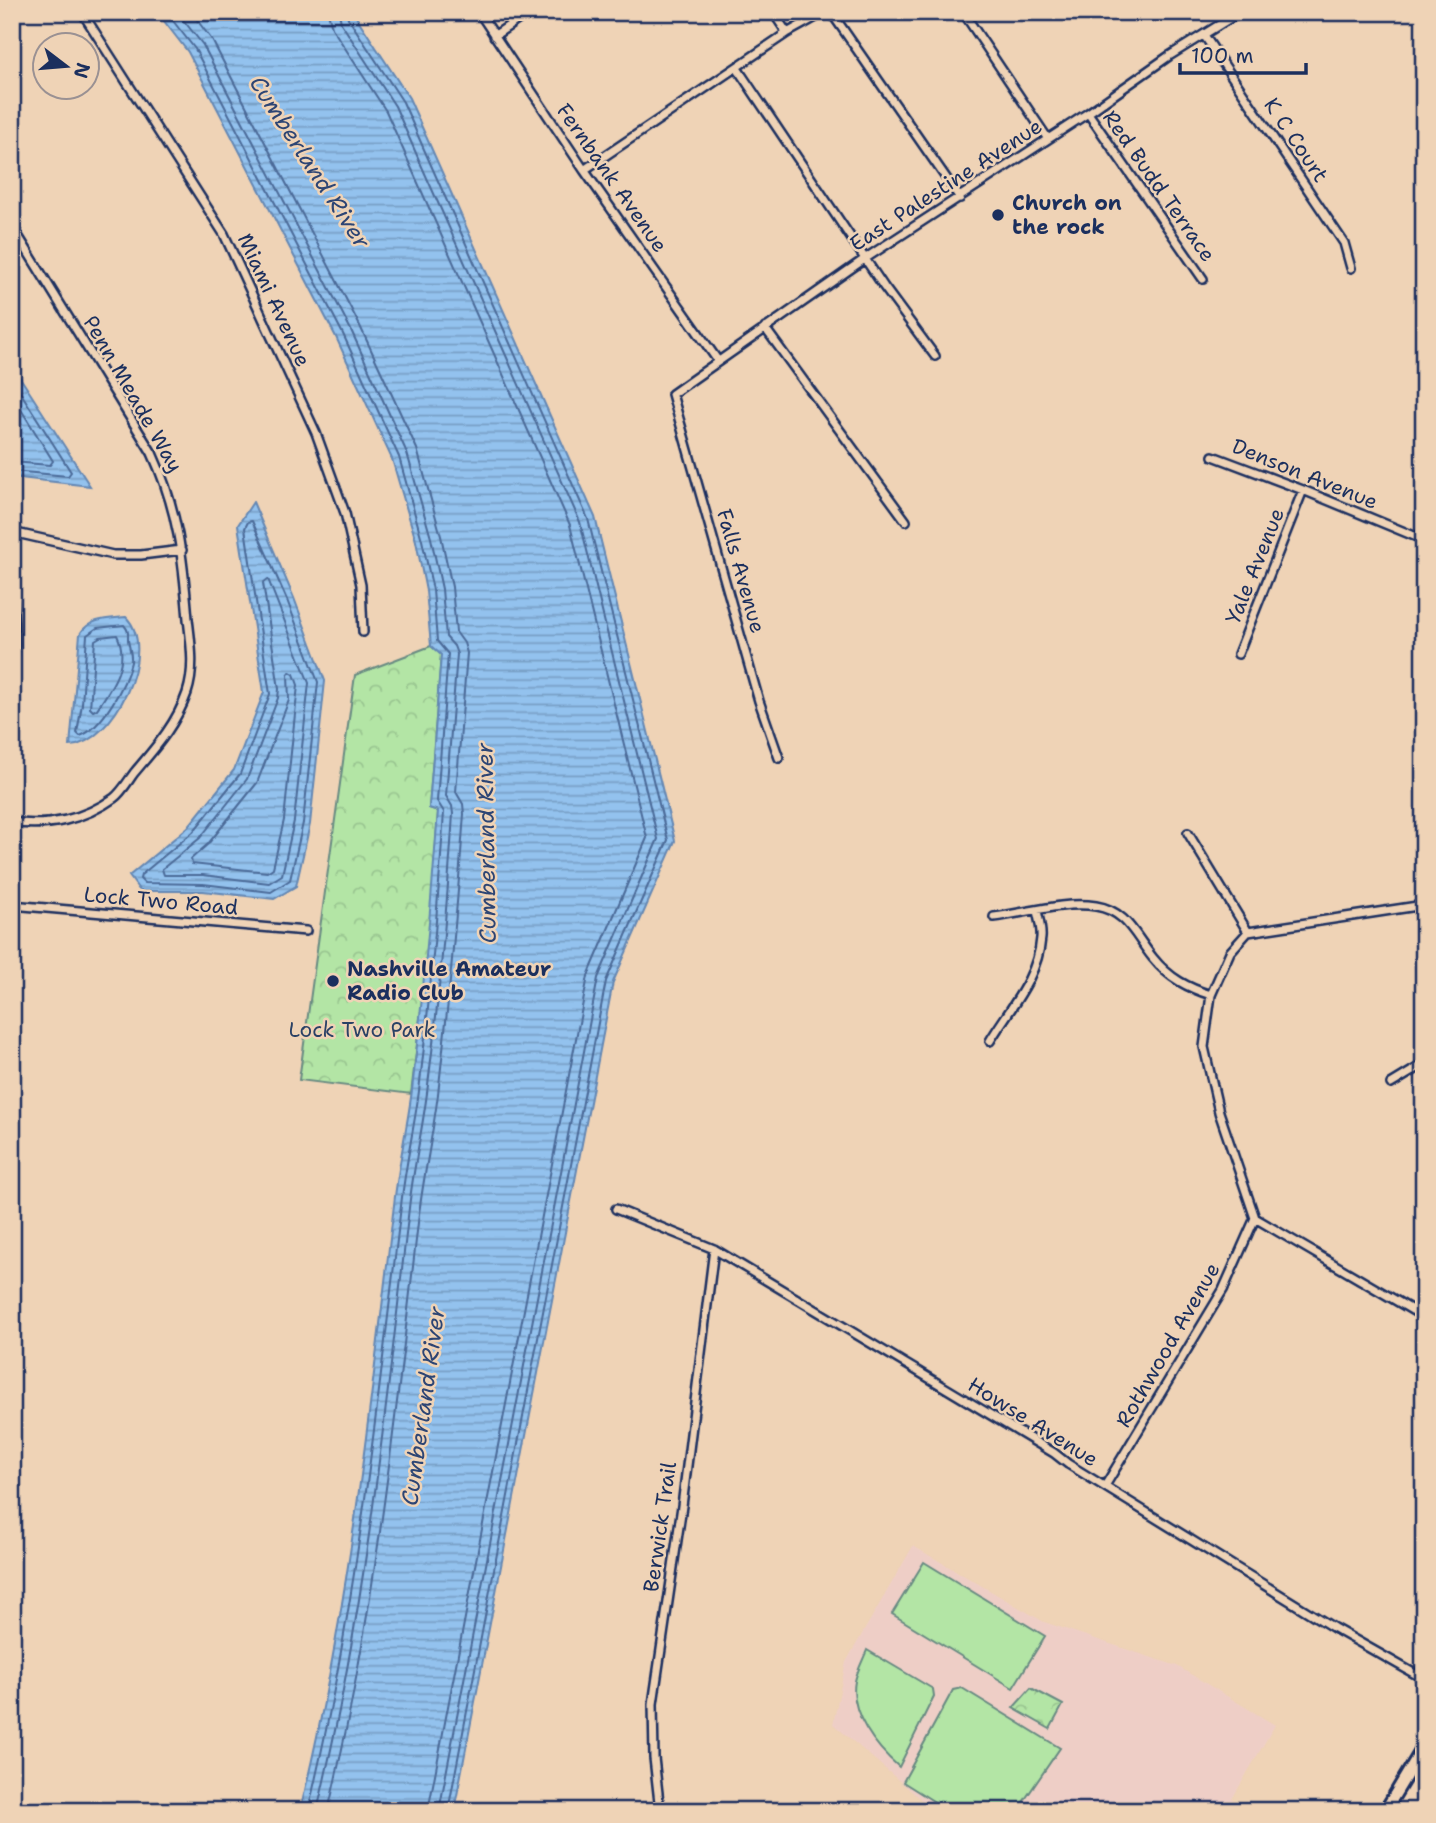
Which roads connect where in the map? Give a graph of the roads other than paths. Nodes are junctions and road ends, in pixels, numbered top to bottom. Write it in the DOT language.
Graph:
graph roads {
  1 [pos="82,12"];
  2 [pos="479,12"];
  3 [pos="529,12"];
  4 [pos="773,12"];
  5 [pos="825,12"];
  6 [pos="831,12"];
  7 [pos="963,12"];
  8 [pos="1240,12"];
  9 [pos="787,33"];
  10 [pos="1204,35"];
  11 [pos="494,36"];
  12 [pos="737,68"];
  13 [pos="1087,113"];
  14 [pos="1048,139"];
  15 [pos="584,170"];
  16 [pos="960,198"];
  17 [pos="12,226"];
  18 [pos="866,258"];
  19 [pos="1351,268"];
  20 [pos="1203,279"];
  21 [pos="765,328"];
  22 [pos="935,356"];
  23 [pos="718,361"];
  24 [pos="674,393"];
  25 [pos="1213,456"];
  26 [pos="1303,490"];
  27 [pos="906,521"];
  28 [pos="1424,526"];
  29 [pos="12,532"];
  30 [pos="1421,539"];
  31 [pos="182,550"];
  32 [pos="12,576"];
  33 [pos="363,632"];
  34 [pos="1238,654"];
  35 [pos="12,666"];
  36 [pos="779,758"];
  37 [pos="12,822"];
  38 [pos="1188,833"];
  39 [pos="12,905"];
  40 [pos="1424,905"];
  41 [pos="1037,911"];
  42 [pos="994,917"];
  43 [pos="306,931"];
  44 [pos="1248,932"];
  45 [pos="1212,995"];
  46 [pos="990,1041"];
  47 [pos="1424,1064"];
  48 [pos="1391,1084"];
  49 [pos="616,1209"];
  50 [pos="1255,1218"];
  51 [pos="714,1249"];
  52 [pos="1424,1317"];
  53 [pos="1105,1486"];
  54 [pos="1424,1679"];
  55 [pos="1424,1746"];
  56 [pos="660,1811"];
  57 [pos="1385,1811"];
  1 -- 33 [label="street, Miami Avenue"];
  2 -- 11 [label="street, Fernbank Avenue"];
  3 -- 11 [label="street"];
  4 -- 9 [label="street"];
  5 -- 9 [label="street"];
  6 -- 16 [label="street"];
  7 -- 14 [label="street"];
  8 -- 10 [label="street, East Palestine Avenue"];
  9 -- 12 [label="street"];
  10 -- 13 [label="street, East Palestine Avenue"];
  10 -- 19 [label="street, K C Court"];
  11 -- 15 [label="street, Fernbank Avenue"];
  12 -- 15 [label="street"];
  12 -- 18 [label="street"];
  13 -- 14 [label="street, East Palestine Avenue"];
  13 -- 20 [label="street, Red Budd Terrace"];
  14 -- 16 [label="street, East Palestine Avenue"];
  15 -- 23 [label="street, Fernbank Avenue"];
  16 -- 18 [label="street, East Palestine Avenue"];
  17 -- 31 [label="street, Penn Meade Way"];
  18 -- 21 [label="street, East Palestine Avenue"];
  18 -- 22 [label="street"];
  21 -- 23 [label="street, East Palestine Avenue"];
  21 -- 27 [label="street"];
  23 -- 24 [label="street, East Palestine Avenue"];
  24 -- 36 [label="street, Falls Avenue"];
  25 -- 26 [label="street, Denson Avenue"];
  26 -- 30 [label="street, Denson Avenue"];
  26 -- 34 [label="street, Yale Avenue"];
  28 -- 30 [label="street"];
  29 -- 31 [label="street"];
  31 -- 37 [label="street, Penn Meade Way"];
  32 -- 35 [label="street"];
  38 -- 44 [label="street"];
  39 -- 43 [label="street, Lock Two Road"];
  40 -- 44 [label="street"];
  41 -- 42 [label="street"];
  41 -- 45 [label="street"];
  41 -- 46 [label="street"];
  44 -- 45 [label="street"];
  45 -- 50 [label="street"];
  47 -- 48 [label="street"];
  49 -- 51 [label="street, Howse Avenue"];
  50 -- 52 [label="street"];
  50 -- 53 [label="street, Rothwood Avenue"];
  51 -- 53 [label="street, Howse Avenue"];
  51 -- 56 [label="street, Berwick Trail"];
  53 -- 54 [label="street, Howse Avenue"];
  55 -- 57 [label="main road"];
}
